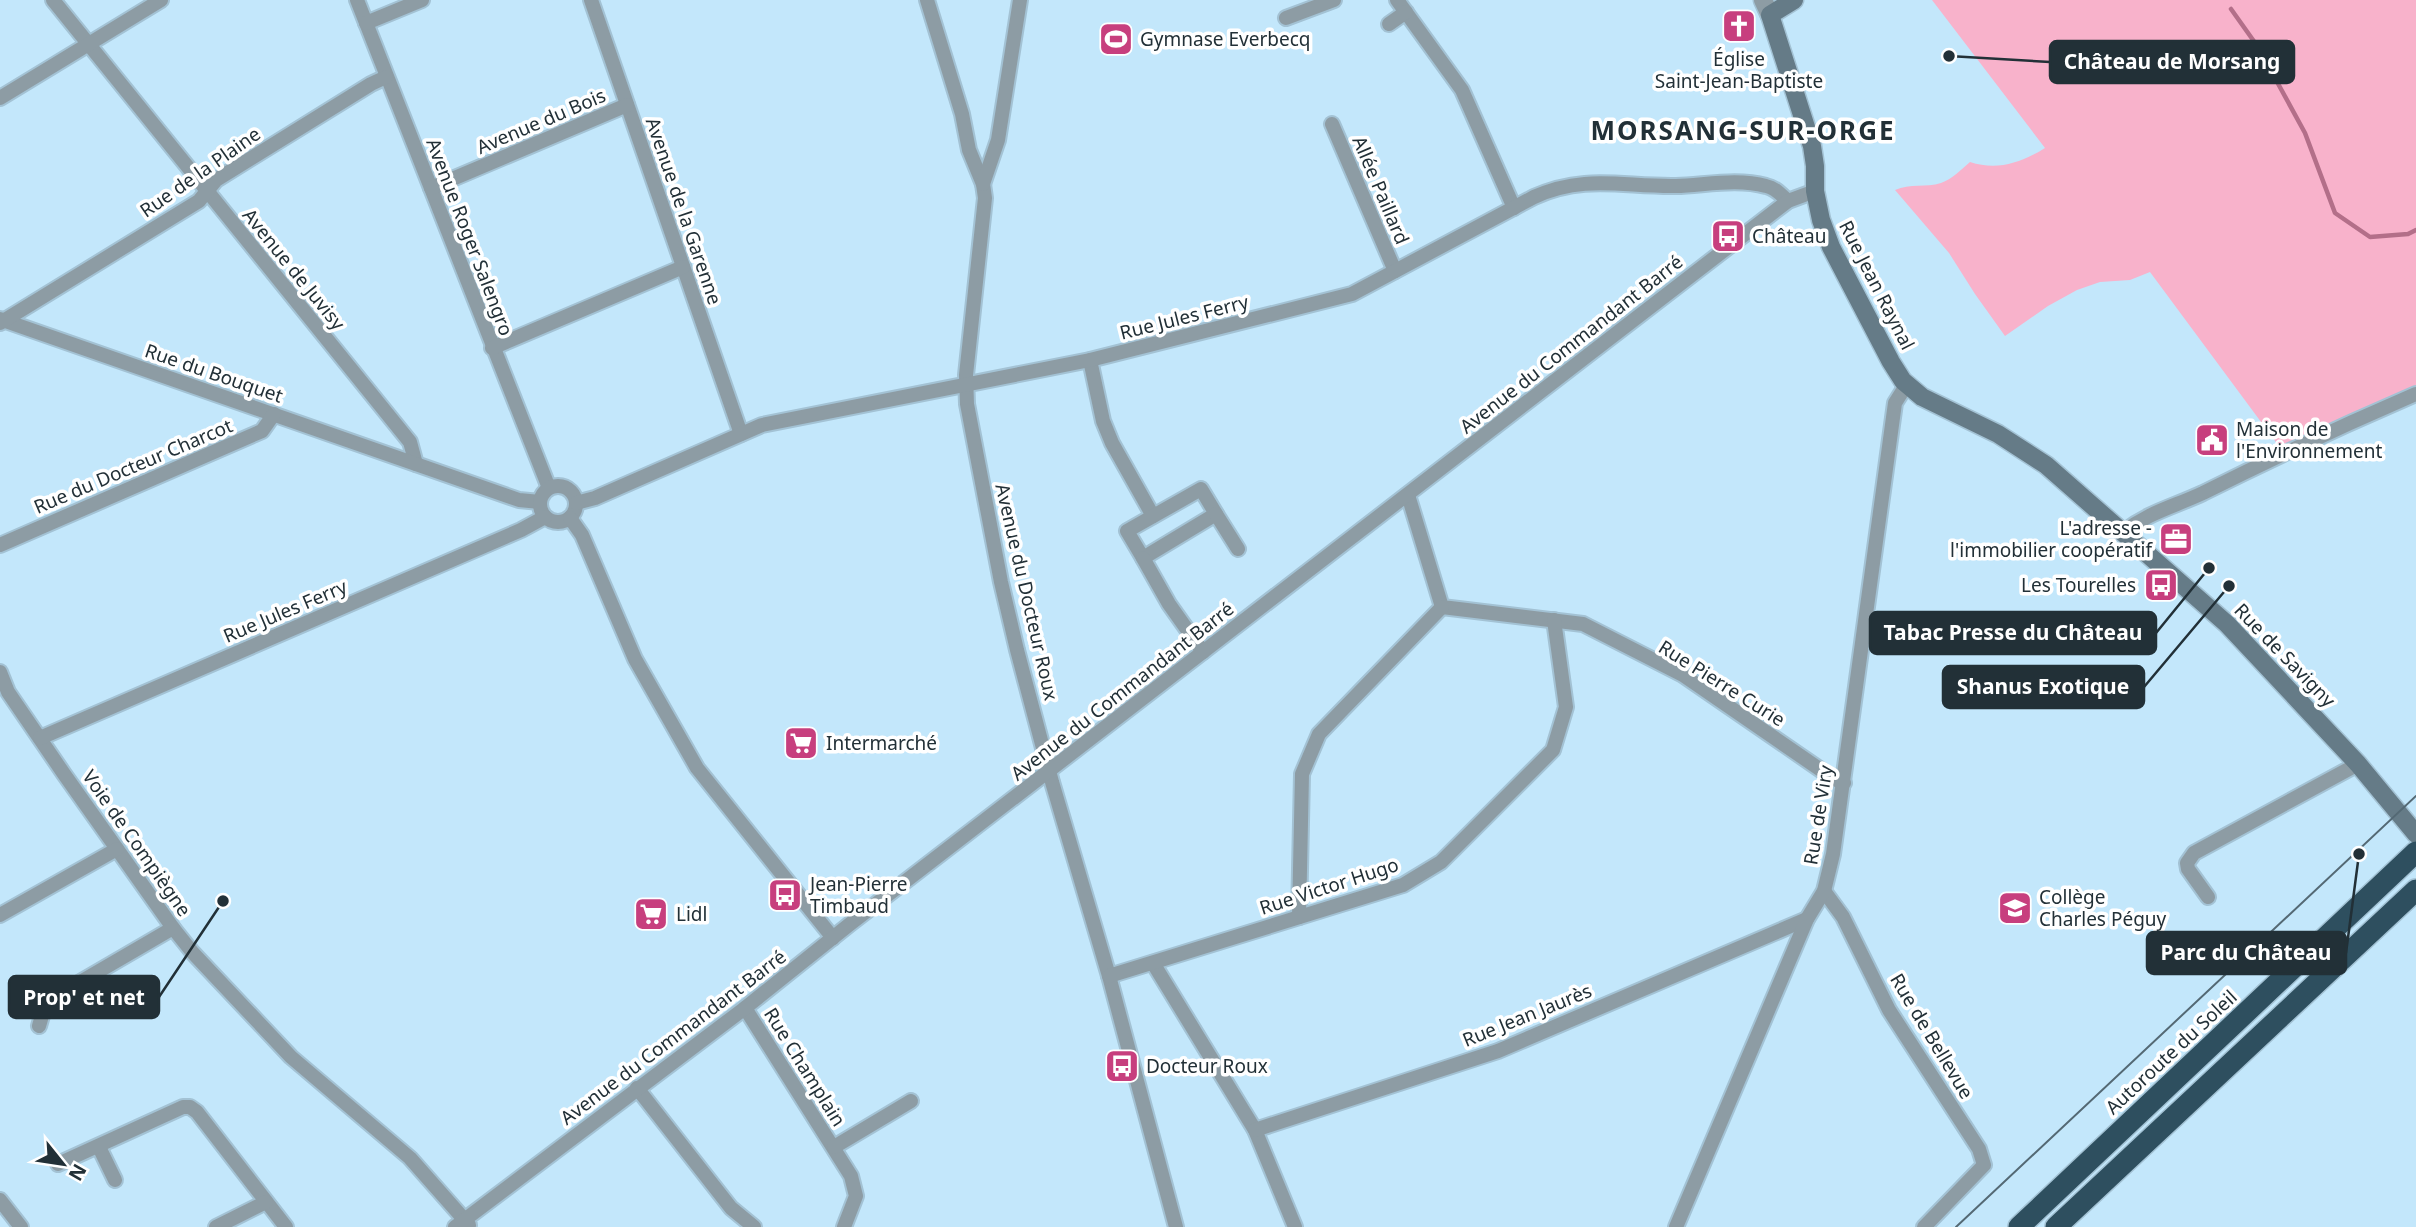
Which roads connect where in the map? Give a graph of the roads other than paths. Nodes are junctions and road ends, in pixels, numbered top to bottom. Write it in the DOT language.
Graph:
graph roads {
  1 [pos="53,0"];
  2 [pos="160,0"];
  3 [pos="357,0"];
  4 [pos="422,0"];
  5 [pos="591,0"];
  6 [pos="927,0"];
  7 [pos="1020,0"];
  8 [pos="1334,0"];
  9 [pos="1397,0"];
  10 [pos="1794,0"];
  11 [pos="1766,8"];
  12 [pos="1406,12"];
  13 [pos="1286,18"];
  14 [pos="366,23"];
  15 [pos="1389,24"];
  16 [pos="88,44"];
  17 [pos="386,77"];
  18 [pos="0,98"];
  19 [pos="628,105"];
  20 [pos="1332,124"];
  21 [pos="983,184"];
  22 [pos="431,188"];
  23 [pos="207,190"];
  24 [pos="1815,191"];
  25 [pos="1788,201"];
  26 [pos="1514,208"];
  27 [pos="683,267"];
  28 [pos="1395,271"];
  29 [pos="1,320"];
  30 [pos="492,348"];
  31 [pos="1090,360"];
  32 [pos="1907,384"];
  33 [pos="965,387"];
  34 [pos="2416,394"];
  35 [pos="274,414"];
  36 [pos="741,434"];
  37 [pos="416,464"];
  38 [pos="549,488"];
  39 [pos="1408,495"];
  40 [pos="540,502"];
  41 [pos="576,503"];
  42 [pos="1216,514"];
  43 [pos="1153,516"];
  44 [pos="545,517"];
  45 [pos="570,518"];
  46 [pos="2122,533"];
  47 [pos="0,545"];
  48 [pos="1238,549"];
  49 [pos="1143,558"];
  50 [pos="1442,607"];
  51 [pos="1555,620"];
  52 [pos="1203,652"];
  53 [pos="0,671"];
  54 [pos="40,738"];
  55 [pos="2358,764"];
  56 [pos="1050,770"];
  57 [pos="1844,783"];
  58 [pos="2416,834"];
  59 [pos="117,849"];
  60 [pos="2412,856"];
  61 [pos="2416,890"];
  62 [pos="1824,891"];
  63 [pos="2208,897"];
  64 [pos="0,915"];
  65 [pos="1299,917"];
  66 [pos="1807,919"];
  67 [pos="173,928"];
  68 [pos="833,938"];
  69 [pos="1153,963"];
  70 [pos="1110,976"];
  71 [pos="745,1008"];
  72 [pos="39,1026"];
  73 [pos="637,1088"];
  74 [pos="911,1101"];
  75 [pos="1255,1130"];
  76 [pos="99,1147"];
  77 [pos="834,1147"];
  78 [pos="58,1164"];
  79 [pos="115,1180"];
  80 [pos="0,1200"];
  81 [pos="266,1202"];
  82 [pos="463,1224"];
  83 [pos="21,1227"];
  84 [pos="216,1227"];
  85 [pos="286,1227"];
  86 [pos="754,1227"];
  87 [pos="844,1227"];
  88 [pos="1177,1227"];
  89 [pos="1296,1227"];
  90 [pos="1676,1227"];
  91 [pos="1924,1227"];
  92 [pos="2019,1227"];
  93 [pos="2056,1227"];
  1 -- 16 [label="street, Avenue de Juvisy"];
  2 -- 16 [label="street"];
  3 -- 14 [label="street, Avenue Roger Salengro"];
  4 -- 14 [label="street"];
  5 -- 19 [label="street, Avenue de la Garenne"];
  6 -- 21 [label="street, Avenue du Docteur Roux"];
  7 -- 21 [label="street"];
  8 -- 13 [label="street"];
  9 -- 12 [label="street"];
  10 -- 11 [label="main road"];
  11 -- 24 [label="main road, Rue Jean Raynal"];
  12 -- 15 [label="street"];
  12 -- 26 [label="street"];
  14 -- 17 [label="street, Avenue Roger Salengro"];
  16 -- 18 [label="street"];
  16 -- 23 [label="street, Avenue de Juvisy"];
  17 -- 22 [label="street, Avenue Roger Salengro"];
  17 -- 23 [label="street, Rue de la Plaine"];
  19 -- 22 [label="street, Avenue du Bois"];
  19 -- 27 [label="street, Avenue de la Garenne"];
  20 -- 28 [label="street, Allée Paillard"];
  21 -- 33 [label="street, Avenue du Docteur Roux"];
  22 -- 30 [label="street, Avenue Roger Salengro"];
  23 -- 29 [label="street, Rue de la Plaine"];
  23 -- 37 [label="street, Avenue de Juvisy"];
  24 -- 25 [label="street, Avenue du Commandant Barré"];
  24 -- 32 [label="main road, Rue Jean Raynal"];
  25 -- 26 [label="street, Rue Jules Ferry"];
  25 -- 39 [label="street, Avenue du Commandant Barré"];
  26 -- 28 [label="street, Rue Jules Ferry"];
  27 -- 30 [label="street"];
  27 -- 36 [label="street, Avenue de la Garenne"];
  28 -- 31 [label="street, Rue Jules Ferry"];
  29 -- 35 [label="street, Rue du Bouquet"];
  30 -- 38 [label="street, Avenue Roger Salengro"];
  31 -- 33 [label="street, Rue Jules Ferry"];
  31 -- 43 [label="street"];
  32 -- 46 [label="main road, Rue de Savigny"];
  32 -- 57 [label="street, Rue de Viry"];
  33 -- 36 [label="street, Rue Jules Ferry"];
  33 -- 56 [label="street, Avenue du Docteur Roux"];
  34 -- 46 [label="street"];
  35 -- 37 [label="street, Rue du Bouquet"];
  35 -- 47 [label="street, Rue du Docteur Charcot"];
  36 -- 41 [label="street, Rue Jules Ferry"];
  37 -- 40 [label="street"];
  38 -- 40 [label="street"];
  38 -- 41 [label="street"];
  39 -- 50 [label="street"];
  39 -- 52 [label="street, Avenue du Commandant Barré"];
  40 -- 44 [label="street"];
  41 -- 45 [label="street"];
  42 -- 43 [label="street"];
  42 -- 48 [label="street"];
  42 -- 49 [label="street"];
  43 -- 49 [label="street"];
  44 -- 45 [label="street"];
  44 -- 54 [label="street, Rue Jules Ferry"];
  45 -- 68 [label="street"];
  46 -- 55 [label="main road, Rue de Savigny"];
  49 -- 52 [label="street"];
  50 -- 51 [label="street, Rue Pierre Curie"];
  50 -- 65 [label="street"];
  51 -- 57 [label="street, Rue Pierre Curie"];
  51 -- 65 [label="street, Rue Victor Hugo"];
  52 -- 56 [label="street, Avenue du Commandant Barré"];
  53 -- 54 [label="street, Voie de Compiègne"];
  54 -- 59 [label="street, Voie de Compiègne"];
  55 -- 58 [label="main road, Rue de Savigny"];
  55 -- 63 [label="street"];
  56 -- 68 [label="street, Avenue du Commandant Barré"];
  56 -- 70 [label="street, Avenue du Docteur Roux"];
  57 -- 62 [label="street, Rue de Viry"];
  59 -- 64 [label="street"];
  59 -- 67 [label="street, Voie de Compiègne"];
  60 -- 92 [label="highway, Autoroute du Soleil"];
  61 -- 93 [label="highway"];
  62 -- 66 [label="street, Rue de Viry"];
  62 -- 91 [label="street, Rue de Bellevue"];
  65 -- 69 [label="street, Rue Victor Hugo"];
  66 -- 75 [label="street, Rue Jean Jaurès"];
  66 -- 90 [label="street, Rue de Viry"];
  67 -- 72 [label="street"];
  67 -- 82 [label="street, Voie de Compiègne"];
  68 -- 71 [label="street, Avenue du Commandant Barré"];
  69 -- 70 [label="street, Rue Victor Hugo"];
  69 -- 75 [label="street"];
  70 -- 88 [label="street, Avenue du Docteur Roux"];
  71 -- 73 [label="street, Avenue du Commandant Barré"];
  71 -- 77 [label="street, Rue Champlain"];
  73 -- 82 [label="street, Avenue du Commandant Barré"];
  73 -- 86 [label="street"];
  74 -- 77 [label="street, Rue Champlain"];
  75 -- 89 [label="street"];
  76 -- 78 [label="street"];
  76 -- 79 [label="street"];
  76 -- 81 [label="street"];
  77 -- 87 [label="street, Rue Champlain"];
  80 -- 83 [label="street"];
  81 -- 84 [label="street"];
  81 -- 85 [label="street"];
}
